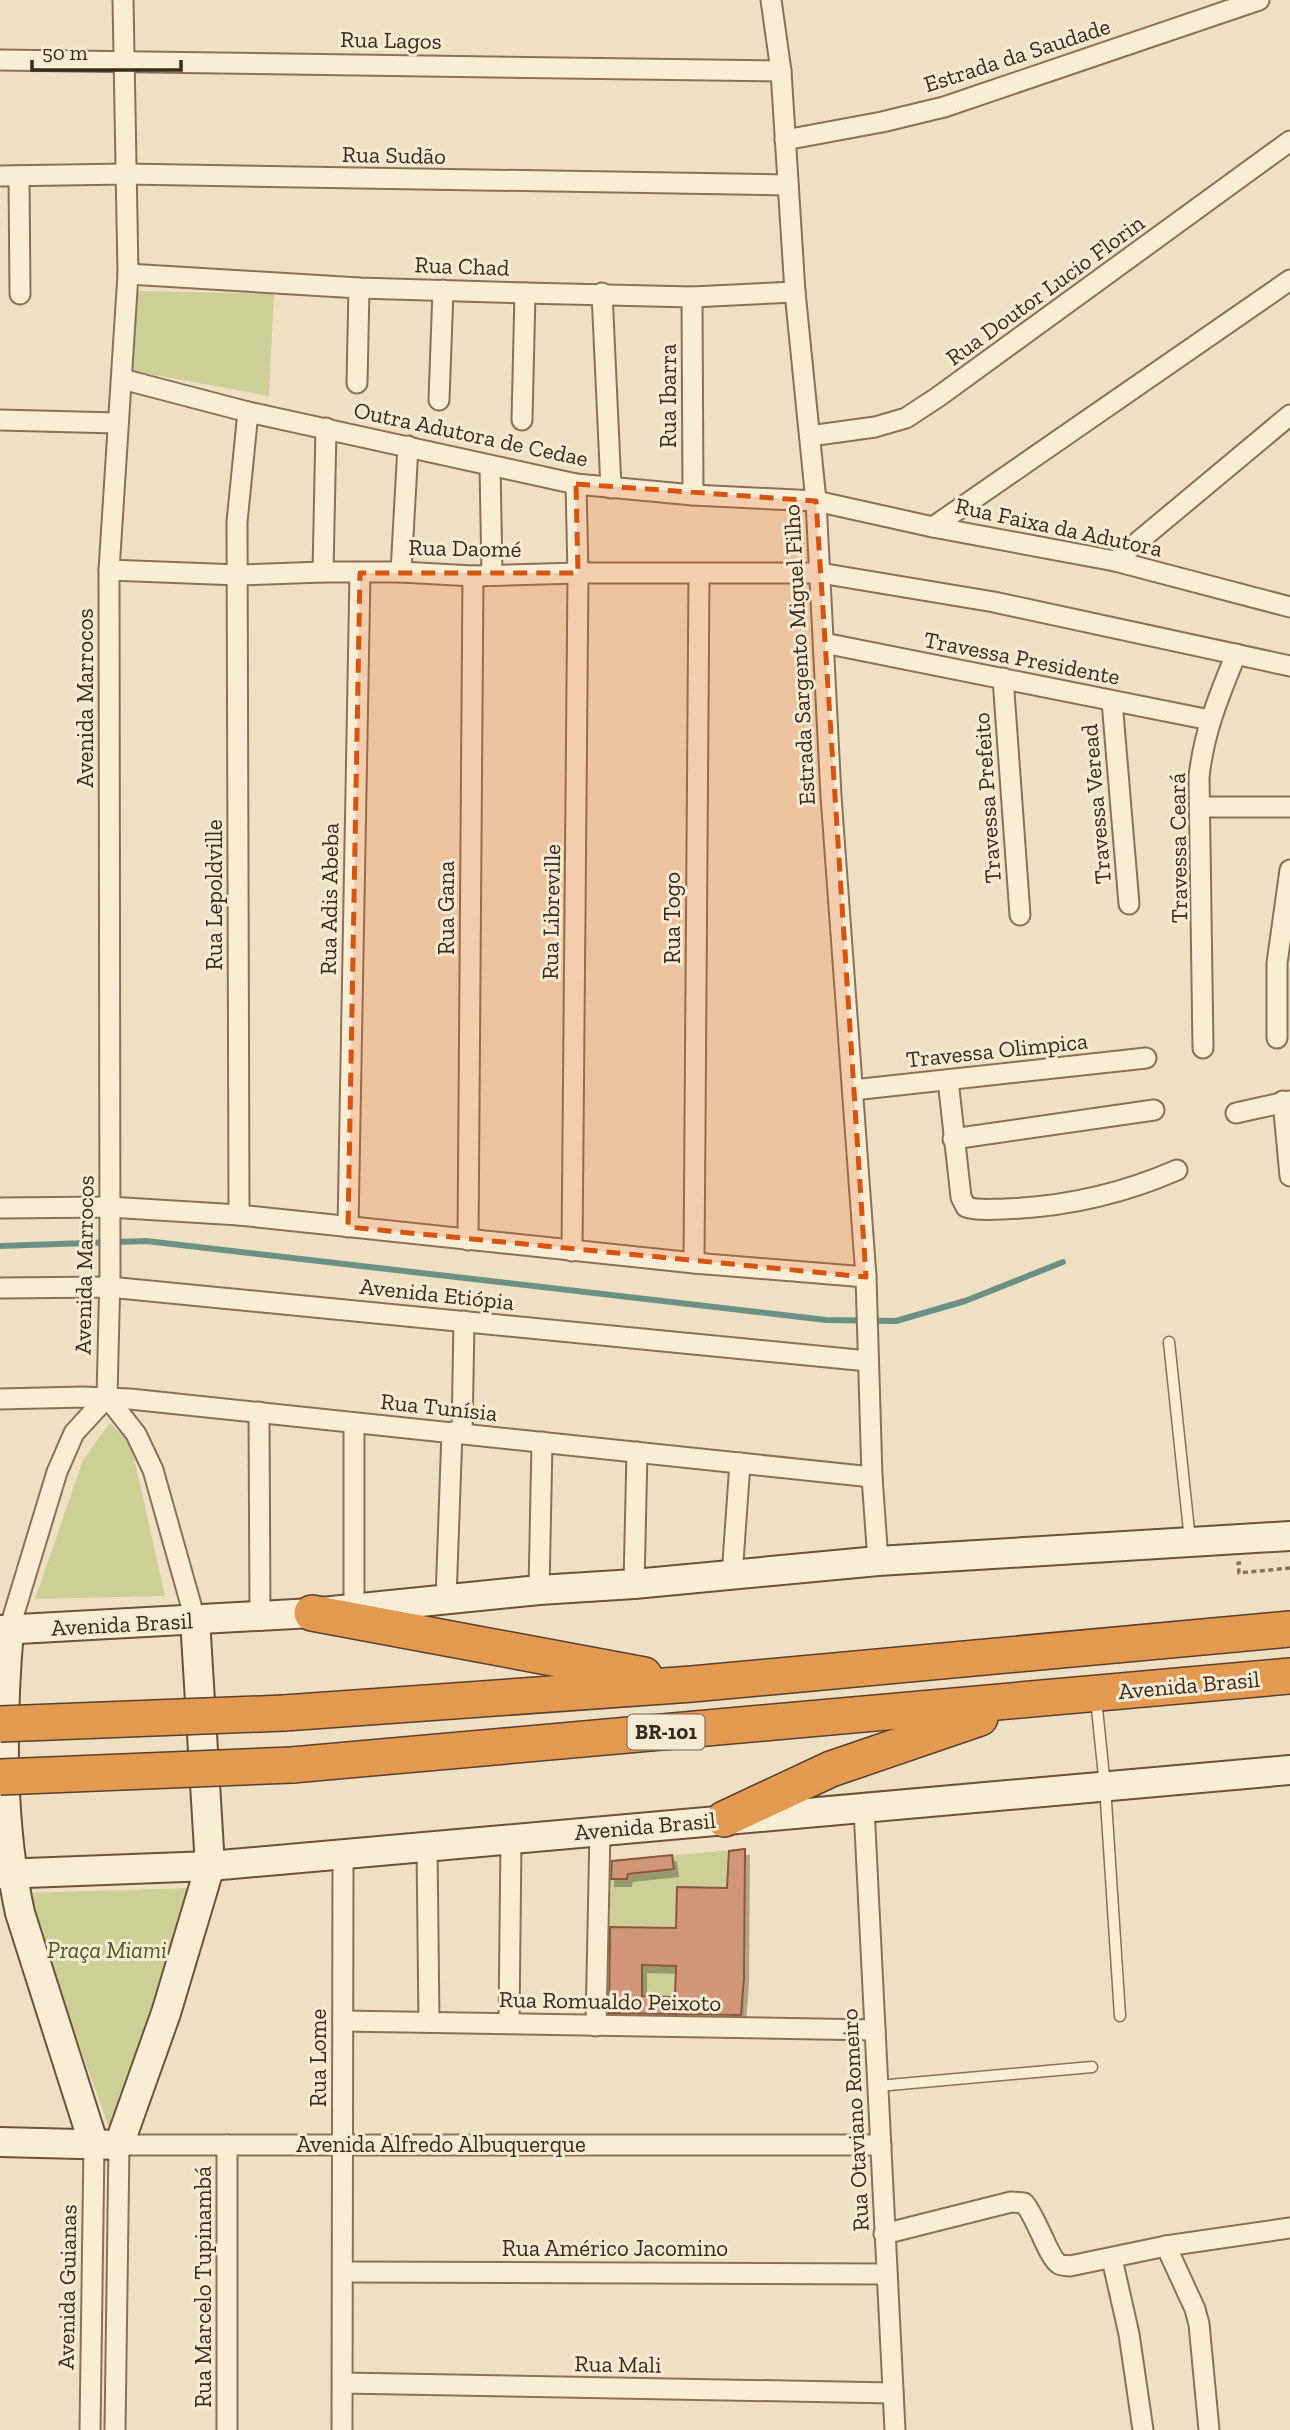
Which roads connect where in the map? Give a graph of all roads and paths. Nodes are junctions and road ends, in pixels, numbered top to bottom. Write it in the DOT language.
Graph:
graph roads {
  1 [pos="123,0"];
  2 [pos="771,0"];
  3 [pos="1255,1"];
  4 [pos="0,60"];
  5 [pos="124,61"];
  6 [pos="781,71"];
  7 [pos="785,140"];
  8 [pos="1290,141"];
  9 [pos="126,174"];
  10 [pos="10,176"];
  11 [pos="788,186"];
  12 [pos="128,274"];
  13 [pos="1290,280"];
  14 [pos="359,288"];
  15 [pos="443,290"];
  16 [pos="795,292"];
  17 [pos="525,293"];
  18 [pos="602,293"];
  19 [pos="20,294"];
  20 [pos="692,297"];
  21 [pos="121,379"];
  22 [pos="357,383"];
  23 [pos="439,400"];
  24 [pos="248,412"];
  25 [pos="1290,415"];
  26 [pos="0,420"];
  27 [pos="522,420"];
  28 [pos="117,424"];
  29 [pos="326,428"];
  30 [pos="810,436"];
  31 [pos="408,446"];
  32 [pos="490,466"];
  33 [pos="576,484"];
  34 [pos="611,488"];
  35 [pos="693,495"];
  36 [pos="816,501"];
  37 [pos="933,527"];
  38 [pos="1115,561"];
  39 [pos="109,570"];
  40 [pos="323,572"];
  41 [pos="401,572"];
  42 [pos="360,573"];
  43 [pos="578,573"];
  44 [pos="820,573"];
  45 [pos="699,574"];
  46 [pos="239,575"];
  47 [pos="482,575"];
  48 [pos="1290,607"];
  49 [pos="824,643"];
  50 [pos="1236,654"];
  51 [pos="1290,666"];
  52 [pos="1003,678"];
  53 [pos="1112,701"];
  54 [pos="1210,720"];
  55 [pos="1200,807"];
  56 [pos="1290,807"];
  57 [pos="1290,870"];
  58 [pos="1129,904"];
  59 [pos="1020,915"];
  60 [pos="1277,1038"];
  61 [pos="1203,1048"];
  62 [pos="1146,1058"];
  63 [pos="948,1080"];
  64 [pos="853,1090"];
  65 [pos="1287,1101"];
  66 [pos="1154,1110"];
  67 [pos="1236,1113"];
  68 [pos="953,1139"];
  69 [pos="1177,1170"];
  70 [pos="1290,1176"];
  71 [pos="0,1208"];
  72 [pos="110,1215"];
  73 [pos="239,1215"];
  74 [pos="348,1227"];
  75 [pos="468,1240"];
  76 [pos="572,1251"];
  77 [pos="694,1263"];
  78 [pos="866,1277"];
  79 [pos="109,1280"];
  80 [pos="0,1288"];
  81 [pos="464,1321"];
  82 [pos="1169,1342"];
  83 [pos="868,1361"];
  84 [pos="107,1397"];
  85 [pos="0,1399"];
  86 [pos="259,1412"];
  87 [pos="354,1423"];
  88 [pos="457,1433"];
  89 [pos="542,1442"];
  90 [pos="637,1452"];
  91 [pos="740,1462"];
  92 [pos="872,1477"];
  93 [pos="1290,1536"];
  94 [pos="1191,1541"];
  95 [pos="878,1561"];
  96 [pos="1251,1562"];
  97 [pos="1290,1568"];
  98 [pos="732,1576"];
  99 [pos="634,1584"];
  100 [pos="539,1590"];
  101 [pos="446,1599"];
  102 [pos="354,1610"];
  103 [pos="312,1613"];
  104 [pos="260,1616"];
  105 [pos="195,1619"];
  106 [pos="1290,1629"];
  107 [pos="5,1630"];
  108 [pos="1290,1676"];
  109 [pos="692,1684"];
  110 [pos="1096,1693"];
  111 [pos="1040,1698"];
  112 [pos="0,1724"];
  113 [pos="1290,1770"];
  114 [pos="0,1777"];
  115 [pos="1105,1786"];
  116 [pos="864,1808"];
  117 [pos="724,1819"];
  118 [pos="600,1830"];
  119 [pos="511,1839"];
  120 [pos="428,1847"];
  121 [pos="343,1853"];
  122 [pos="210,1866"];
  123 [pos="5,1874"];
  124 [pos="1120,2016"];
  125 [pos="343,2021"];
  126 [pos="429,2022"];
  127 [pos="509,2023"];
  128 [pos="596,2026"];
  129 [pos="875,2030"];
  130 [pos="1092,2067"];
  131 [pos="878,2086"];
  132 [pos="0,2143"];
  133 [pos="343,2144"];
  134 [pos="106,2145"];
  135 [pos="228,2145"];
  136 [pos="881,2145"];
  137 [pos="1290,2228"];
  138 [pos="884,2234"];
  139 [pos="1166,2246"];
  140 [pos="1112,2259"];
  141 [pos="343,2272"];
  142 [pos="887,2274"];
  143 [pos="343,2383"];
  144 [pos="892,2393"];
  145 [pos="90,2430"];
  146 [pos="115,2430"];
  147 [pos="226,2430"];
  148 [pos="342,2430"];
  149 [pos="895,2430"];
  150 [pos="1143,2430"];
  151 [pos="1209,2430"];
  1 -- 5 [label="street, Avenida Marrocos"];
  2 -- 6 [label="street, Estrada Sargento Miguel Filho"];
  3 -- 7 [label="street, Estrada da Saudade"];
  4 -- 5 [label="street, Rua Lagos"];
  5 -- 6 [label="street, Rua Lagos"];
  5 -- 9 [label="street, Avenida Marrocos"];
  6 -- 7 [label="street, Estrada Sargento Miguel Filho"];
  7 -- 11 [label="street, Estrada Sargento Miguel Filho"];
  8 -- 30 [label="street, Rua Doutor Lucio Florin"];
  9 -- 10 [label="street, Rua Sudão"];
  9 -- 11 [label="street, Rua Sudão"];
  9 -- 12 [label="street, Avenida Marrocos"];
  10 -- 19 [label="street"];
  11 -- 16 [label="street, Estrada Sargento Miguel Filho"];
  12 -- 14 [label="street, Rua Chad"];
  12 -- 21 [label="street, Avenida Marrocos"];
  13 -- 37 [label="street"];
  14 -- 15 [label="street, Rua Chad"];
  14 -- 22 [label="street"];
  15 -- 17 [label="street, Rua Chad"];
  15 -- 23 [label="street"];
  16 -- 20 [label="street, Rua Chad"];
  16 -- 30 [label="street, Estrada Sargento Miguel Filho"];
  17 -- 18 [label="street, Rua Chad"];
  17 -- 27 [label="street"];
  18 -- 20 [label="street, Rua Chad"];
  18 -- 34 [label="street"];
  20 -- 35 [label="street, Rua Ibarra"];
  21 -- 24 [label="street, Outra Adutora de Cedae"];
  21 -- 28 [label="street, Avenida Marrocos"];
  24 -- 29 [label="street, Outra Adutora de Cedae"];
  24 -- 46 [label="street, Rua Lepoldville"];
  25 -- 38 [label="street"];
  26 -- 28 [label="street"];
  28 -- 39 [label="street, Avenida Marrocos"];
  29 -- 31 [label="street, Outra Adutora de Cedae"];
  29 -- 40 [label="street"];
  30 -- 36 [label="street, Estrada Sargento Miguel Filho"];
  31 -- 32 [label="street, Outra Adutora de Cedae"];
  31 -- 41 [label="street"];
  32 -- 33 [label="street, Outra Adutora de Cedae"];
  32 -- 47 [label="street, Rua Gana"];
  33 -- 34 [label="street, Outra Adutora de Cedae"];
  33 -- 43 [label="street, Rua Libreville"];
  34 -- 35 [label="street, Outra Adutora de Cedae"];
  35 -- 36 [label="street, Outra Adutora de Cedae"];
  36 -- 37 [label="street, Rua Faixa da Adutora"];
  36 -- 44 [label="street, Estrada Sargento Miguel Filho"];
  37 -- 38 [label="street, Rua Faixa da Adutora"];
  38 -- 48 [label="street, Rua Faixa da Adutora"];
  39 -- 46 [label="street, Rua Daomé"];
  39 -- 72 [label="street, Avenida Marrocos"];
  40 -- 42 [label="street, Rua Daomé"];
  40 -- 46 [label="street, Rua Daomé"];
  41 -- 42 [label="street, Rua Daomé"];
  41 -- 47 [label="street, Rua Daomé"];
  42 -- 74 [label="street, Rua Adis Abeba"];
  43 -- 45 [label="street, Rua Daomé"];
  43 -- 47 [label="street, Rua Daomé"];
  43 -- 76 [label="street, Rua Libreville"];
  44 -- 45 [label="street, Rua Daomé"];
  44 -- 49 [label="street, Estrada Sargento Miguel Filho"];
  44 -- 50 [label="street"];
  45 -- 77 [label="street, Rua Togo"];
  46 -- 73 [label="street, Rua Lepoldville"];
  47 -- 75 [label="street, Rua Gana"];
  49 -- 52 [label="street, Travessa Presidente"];
  49 -- 64 [label="street, Estrada Sargento Miguel Filho"];
  50 -- 51 [label="street"];
  50 -- 54 [label="street, Travessa Ceará"];
  52 -- 53 [label="street, Travessa Presidente"];
  52 -- 59 [label="street, Travessa Prefeito"];
  53 -- 54 [label="street, Travessa Presidente"];
  53 -- 58 [label="street, Travessa Veread"];
  54 -- 55 [label="street, Travessa Ceará"];
  55 -- 56 [label="street"];
  55 -- 61 [label="street, Travessa Ceará"];
  57 -- 60 [label="street"];
  62 -- 63 [label="street, Travessa Olimpica"];
  63 -- 64 [label="street, Travessa Olimpica"];
  63 -- 68 [label="street"];
  64 -- 78 [label="street, Estrada Sargento Miguel Filho"];
  65 -- 67 [label="street"];
  65 -- 70 [label="street"];
  66 -- 68 [label="street"];
  68 -- 69 [label="street"];
  71 -- 72 [label="street"];
  72 -- 73 [label="street"];
  72 -- 79 [label="street, Avenida Marrocos"];
  73 -- 74 [label="street"];
  74 -- 75 [label="street"];
  75 -- 76 [label="street"];
  76 -- 77 [label="street"];
  77 -- 78 [label="street"];
  78 -- 83 [label="street, Estrada Sargento Miguel Filho"];
  79 -- 80 [label="street, Avenida Etiópia"];
  79 -- 81 [label="street, Avenida Etiópia"];
  79 -- 84 [label="street, Avenida Marrocos"];
  81 -- 83 [label="street, Avenida Etiópia"];
  81 -- 88 [label="street"];
  82 -- 94 [label="lane"];
  83 -- 92 [label="street"];
  84 -- 85 [label="street, Rua Tunísia"];
  84 -- 86 [label="street, Rua Tunísia"];
  84 -- 105 [label="street"];
  84 -- 107 [label="street"];
  86 -- 87 [label="street, Rua Tunísia"];
  86 -- 104 [label="street"];
  87 -- 88 [label="street, Rua Tunísia"];
  87 -- 102 [label="street"];
  88 -- 89 [label="street, Rua Tunísia"];
  88 -- 101 [label="street"];
  89 -- 90 [label="street, Rua Tunísia"];
  89 -- 100 [label="street"];
  90 -- 91 [label="street, Rua Tunísia"];
  90 -- 99 [label="street"];
  91 -- 92 [label="street, Rua Tunísia"];
  91 -- 98 [label="street"];
  92 -- 95 [label="street"];
  93 -- 94 [label="street, Avenida Brasil"];
  94 -- 95 [label="street, Avenida Brasil"];
  95 -- 98 [label="street, Avenida Brasil"];
  96 -- 97 [label="path"];
  98 -- 99 [label="street, Avenida Brasil"];
  99 -- 100 [label="street, Avenida Brasil"];
  100 -- 101 [label="street, Avenida Brasil"];
  101 -- 102 [label="street, Avenida Brasil"];
  102 -- 103 [label="street, Avenida Brasil"];
  103 -- 104 [label="street, Avenida Brasil"];
  103 -- 109 [label="highway"];
  104 -- 105 [label="street, Avenida Brasil"];
  105 -- 107 [label="street, Avenida Brasil"];
  105 -- 122 [label="street"];
  106 -- 109 [label="highway, Avenida Brasil / BR-101"];
  107 -- 123 [label="street"];
  108 -- 110 [label="highway, Avenida Brasil / BR-101"];
  109 -- 112 [label="highway, Avenida Brasil / BR-101, bridge"];
  110 -- 111 [label="highway, Avenida Brasil / BR-101"];
  110 -- 115 [label="lane"];
  111 -- 114 [label="highway, Avenida Brasil / BR-101, bridge"];
  111 -- 117 [label="highway"];
  113 -- 115 [label="street, Avenida Brasil"];
  115 -- 116 [label="street, Avenida Brasil"];
  115 -- 124 [label="lane"];
  116 -- 117 [label="street, Avenida Brasil"];
  116 -- 129 [label="street, Rua Otaviano Romeiro"];
  117 -- 118 [label="street, Avenida Brasil"];
  118 -- 119 [label="street, Avenida Brasil"];
  118 -- 128 [label="street"];
  119 -- 120 [label="street, Avenida Brasil"];
  119 -- 127 [label="street"];
  120 -- 121 [label="street, Avenida Brasil"];
  120 -- 126 [label="street"];
  121 -- 122 [label="street, Avenida Brasil"];
  121 -- 125 [label="street, Rua Lome"];
  122 -- 123 [label="street, Avenida Brasil"];
  122 -- 134 [label="street"];
  123 -- 134 [label="street"];
  125 -- 126 [label="street, Rua Romualdo Peixoto"];
  125 -- 133 [label="street, Rua Lome"];
  126 -- 127 [label="street, Rua Romualdo Peixoto"];
  127 -- 128 [label="street, Rua Romualdo Peixoto"];
  128 -- 129 [label="street, Rua Romualdo Peixoto"];
  129 -- 131 [label="street, Rua Otaviano Romeiro"];
  130 -- 131 [label="lane"];
  131 -- 136 [label="street, Rua Otaviano Romeiro"];
  132 -- 134 [label="street, Avenida Alfredo Albuquerque"];
  133 -- 135 [label="street, Avenida Alfredo Albuquerque"];
  133 -- 136 [label="street, Avenida Alfredo Albuquerque"];
  133 -- 141 [label="street, Rua Lome"];
  134 -- 135 [label="street, Avenida Alfredo Albuquerque"];
  134 -- 145 [label="street, Avenida Guianas"];
  134 -- 146 [label="street"];
  135 -- 147 [label="street, Rua Marcelo Tupinambá"];
  136 -- 138 [label="street, Rua Otaviano Romeiro"];
  137 -- 139 [label="street"];
  138 -- 140 [label="street"];
  138 -- 142 [label="street, Rua Otaviano Romeiro"];
  139 -- 140 [label="street"];
  139 -- 151 [label="street"];
  140 -- 150 [label="street"];
  141 -- 142 [label="street, Rua Américo Jacomino"];
  141 -- 143 [label="street, Rua Lome"];
  142 -- 144 [label="street, Rua Otaviano Romeiro"];
  143 -- 144 [label="street, Rua Mali"];
  143 -- 148 [label="street, Rua Lome"];
  144 -- 149 [label="street, Rua Otaviano Romeiro"];
}
